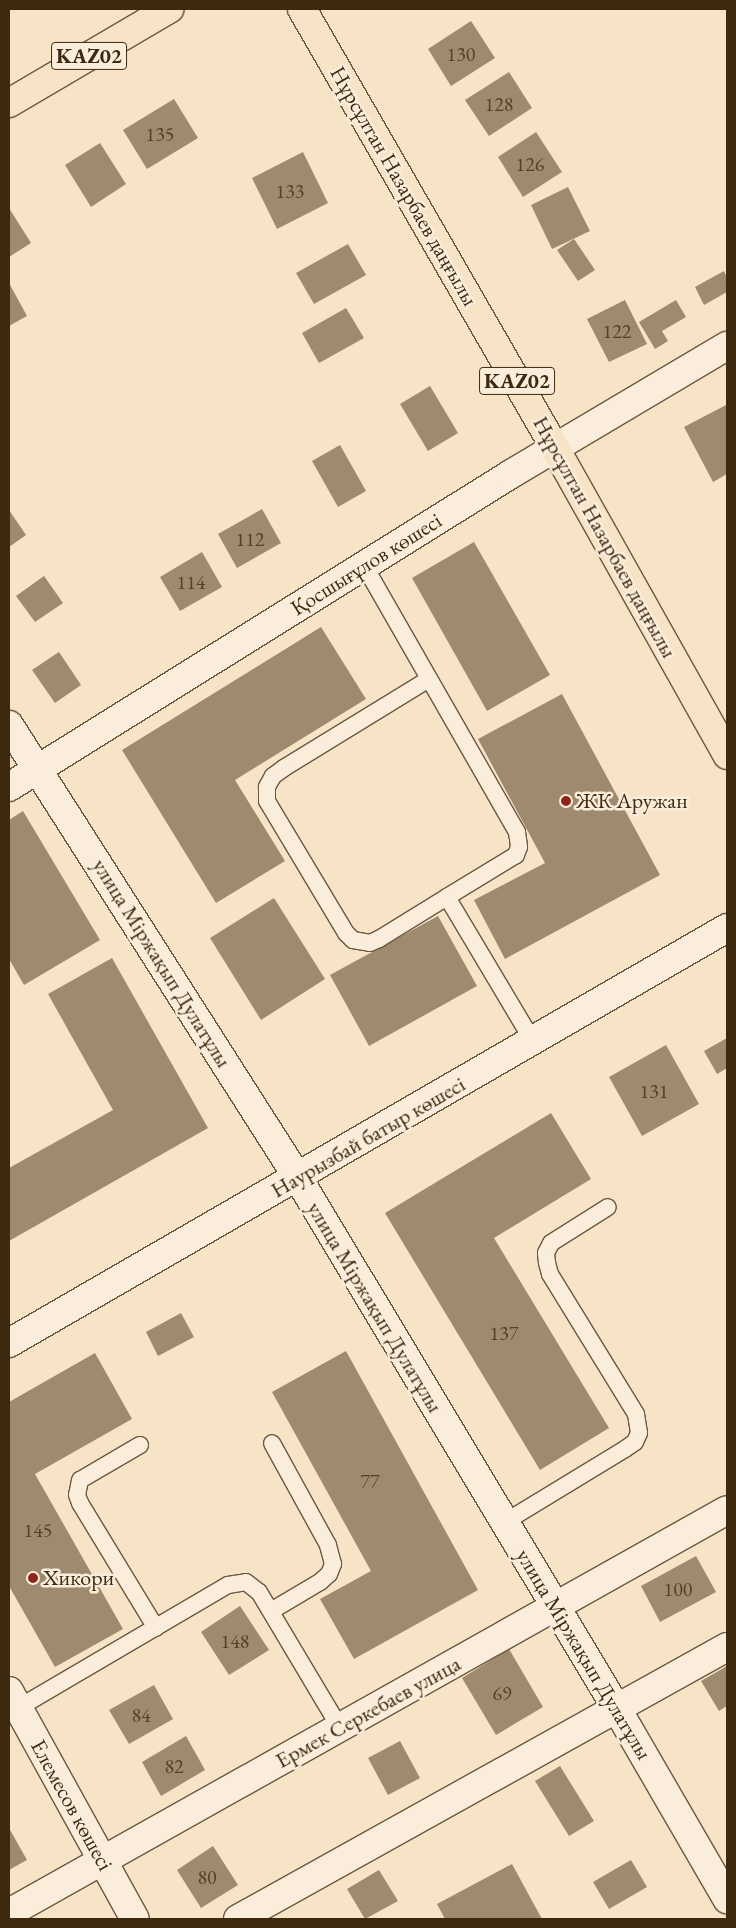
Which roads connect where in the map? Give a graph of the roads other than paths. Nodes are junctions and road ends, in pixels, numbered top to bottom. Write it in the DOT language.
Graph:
graph roads {
  1 [pos="169,9"];
  2 [pos="302,9"];
  3 [pos="9,103"];
  4 [pos="727,346"];
  5 [pos="555,448"];
  6 [pos="364,566"];
  7 [pos="429,679"];
  8 [pos="9,725"];
  9 [pos="727,755"];
  10 [pos="38,768"];
  11 [pos="9,787"];
  12 [pos="447,897"];
  13 [pos="727,928"];
  14 [pos="532,1041"];
  15 [pos="298,1178"];
  16 [pos="608,1207"];
  17 [pos="9,1343"];
  18 [pos="272,1443"];
  19 [pos="140,1446"];
  20 [pos="727,1510"];
  21 [pos="505,1522"];
  22 [pos="556,1607"];
  23 [pos="271,1611"];
  24 [pos="156,1628"];
  25 [pos="727,1647"];
  26 [pos="13,1700"];
  27 [pos="617,1708"];
  28 [pos="340,1728"];
  29 [pos="102,1859"];
  30 [pos="727,1898"];
  31 [pos="9,1913"];
  32 [pos="134,1919"];
  33 [pos="238,1919"];
  1 -- 3 [label="highway, KАZ02"];
  2 -- 5 [label="highway, Нұрсұлтан Назарбаев даңғылы / KАZ02"];
  4 -- 5 [label="street, Қосшығұлов көшесі"];
  5 -- 6 [label="street, Қосшығұлов көшесі"];
  5 -- 9 [label="highway, Нұрсұлтан Назарбаев даңғылы / KАZ02"];
  6 -- 7 [label="lane"];
  6 -- 10 [label="street, Қосшығұлов көшесі"];
  7 -- 12 [label="lane"];
  7 -- 12 [label="lane"];
  8 -- 10 [label="street, улица Міржақып Дулатұлы"];
  10 -- 11 [label="street, Қосшығұлов көшесі"];
  10 -- 15 [label="street, улица Міржақып Дулатұлы"];
  12 -- 14 [label="lane"];
  13 -- 14 [label="street, Наурызбай батыр көшесі"];
  14 -- 15 [label="street, Наурызбай батыр көшесі"];
  15 -- 17 [label="street, Наурызбай батыр көшесі"];
  15 -- 21 [label="street, улица Міржақып Дулатұлы"];
  16 -- 21 [label="lane"];
  18 -- 23 [label="lane"];
  19 -- 24 [label="lane"];
  20 -- 22 [label="street, Ермек Серкебаев улица"];
  21 -- 22 [label="street, улица Міржақып Дулатұлы"];
  22 -- 27 [label="street, улица Міржақып Дулатұлы"];
  22 -- 28 [label="street, Ермек Серкебаев улица"];
  23 -- 24 [label="lane"];
  23 -- 28 [label="lane"];
  24 -- 26 [label="lane"];
  25 -- 27 [label="street"];
  26 -- 29 [label="street, Елемесов көшесі"];
  27 -- 30 [label="street, улица Міржақып Дулатұлы"];
  27 -- 33 [label="street"];
  28 -- 29 [label="street, Ермек Серкебаев улица"];
  29 -- 31 [label="street, Ермек Серкебаев улица"];
  29 -- 32 [label="street, Елемесов көшесі"];
}
